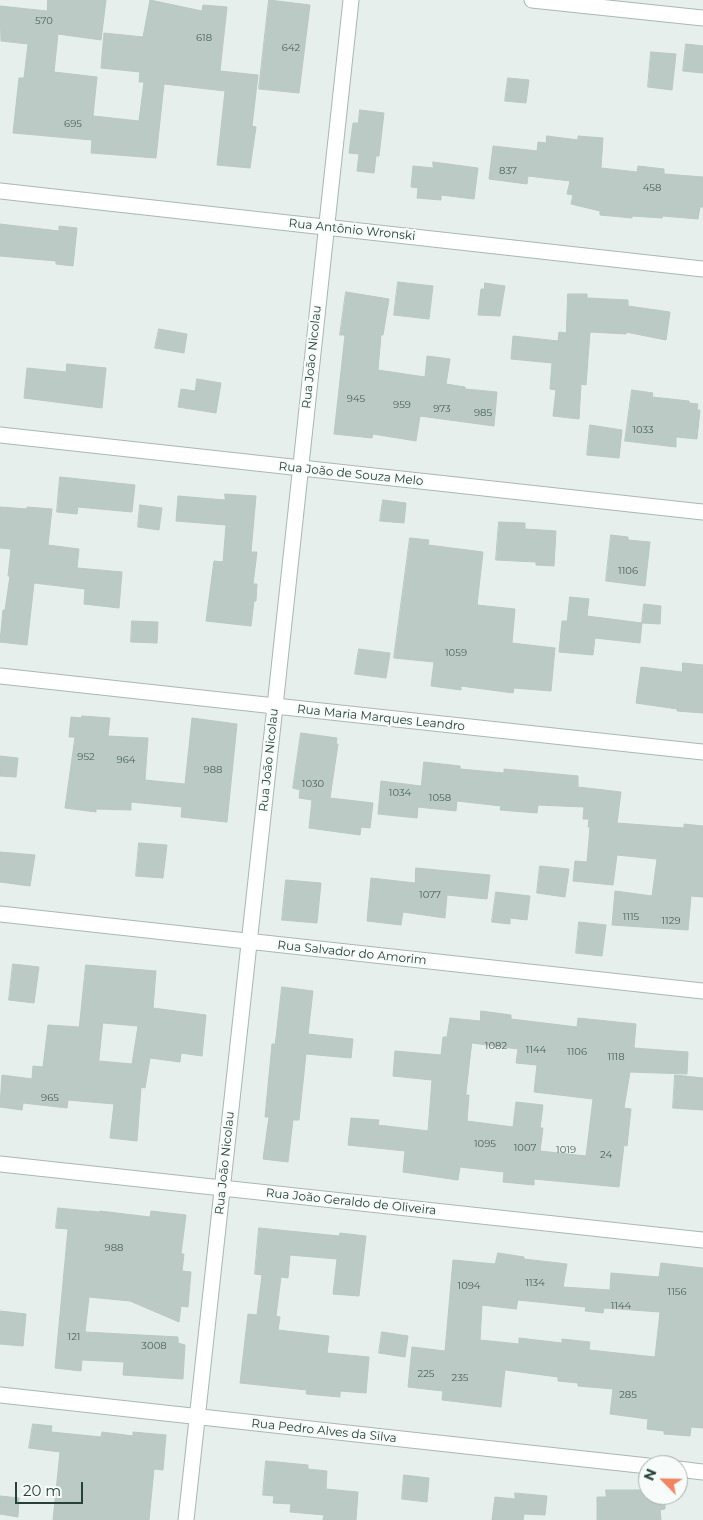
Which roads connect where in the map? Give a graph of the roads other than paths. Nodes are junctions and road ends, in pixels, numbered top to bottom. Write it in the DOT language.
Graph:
graph roads {
  1 [pos="351,0"];
  2 [pos="532,0"];
  3 [pos="703,18"];
  4 [pos="0,191"];
  5 [pos="326,227"];
  6 [pos="703,269"];
  7 [pos="0,435"];
  8 [pos="300,468"];
  9 [pos="703,512"];
  10 [pos="0,676"];
  11 [pos="274,706"];
  12 [pos="703,752"];
  13 [pos="0,914"];
  14 [pos="249,942"];
  15 [pos="703,991"];
  16 [pos="0,1164"];
  17 [pos="222,1188"];
  18 [pos="703,1240"];
  19 [pos="0,1395"];
  20 [pos="197,1417"];
  21 [pos="638,1465"];
  22 [pos="688,1470"];
  23 [pos="703,1472"];
  24 [pos="186,1520"];
  1 -- 5 [label="street, Rua João Nicolau"];
  2 -- 3 [label="street"];
  4 -- 5 [label="street, Rua Antônio Wronski"];
  5 -- 6 [label="street, Rua Antônio Wronski"];
  5 -- 8 [label="street, Rua João Nicolau"];
  7 -- 8 [label="street, Rua João de Souza Melo"];
  8 -- 9 [label="street, Rua João de Souza Melo"];
  8 -- 11 [label="street, Rua João Nicolau"];
  10 -- 11 [label="street, Rua Maria Marques Leandro"];
  11 -- 12 [label="street, Rua Maria Marques Leandro"];
  11 -- 14 [label="street, Rua João Nicolau"];
  13 -- 14 [label="street, Rua Salvador do Amorim"];
  14 -- 15 [label="street, Rua Salvador do Amorim"];
  14 -- 17 [label="street, Rua João Nicolau"];
  16 -- 17 [label="street, Rua João Geraldo de Oliveira"];
  17 -- 18 [label="street, Rua João Geraldo de Oliveira"];
  17 -- 20 [label="street, Rua João Nicolau"];
  19 -- 20 [label="street, Rua Pedro Alves da Silva"];
  20 -- 21 [label="street, Rua Pedro Alves da Silva"];
  20 -- 24 [label="street, Rua João Nicolau"];
  22 -- 23 [label="street"];
}
